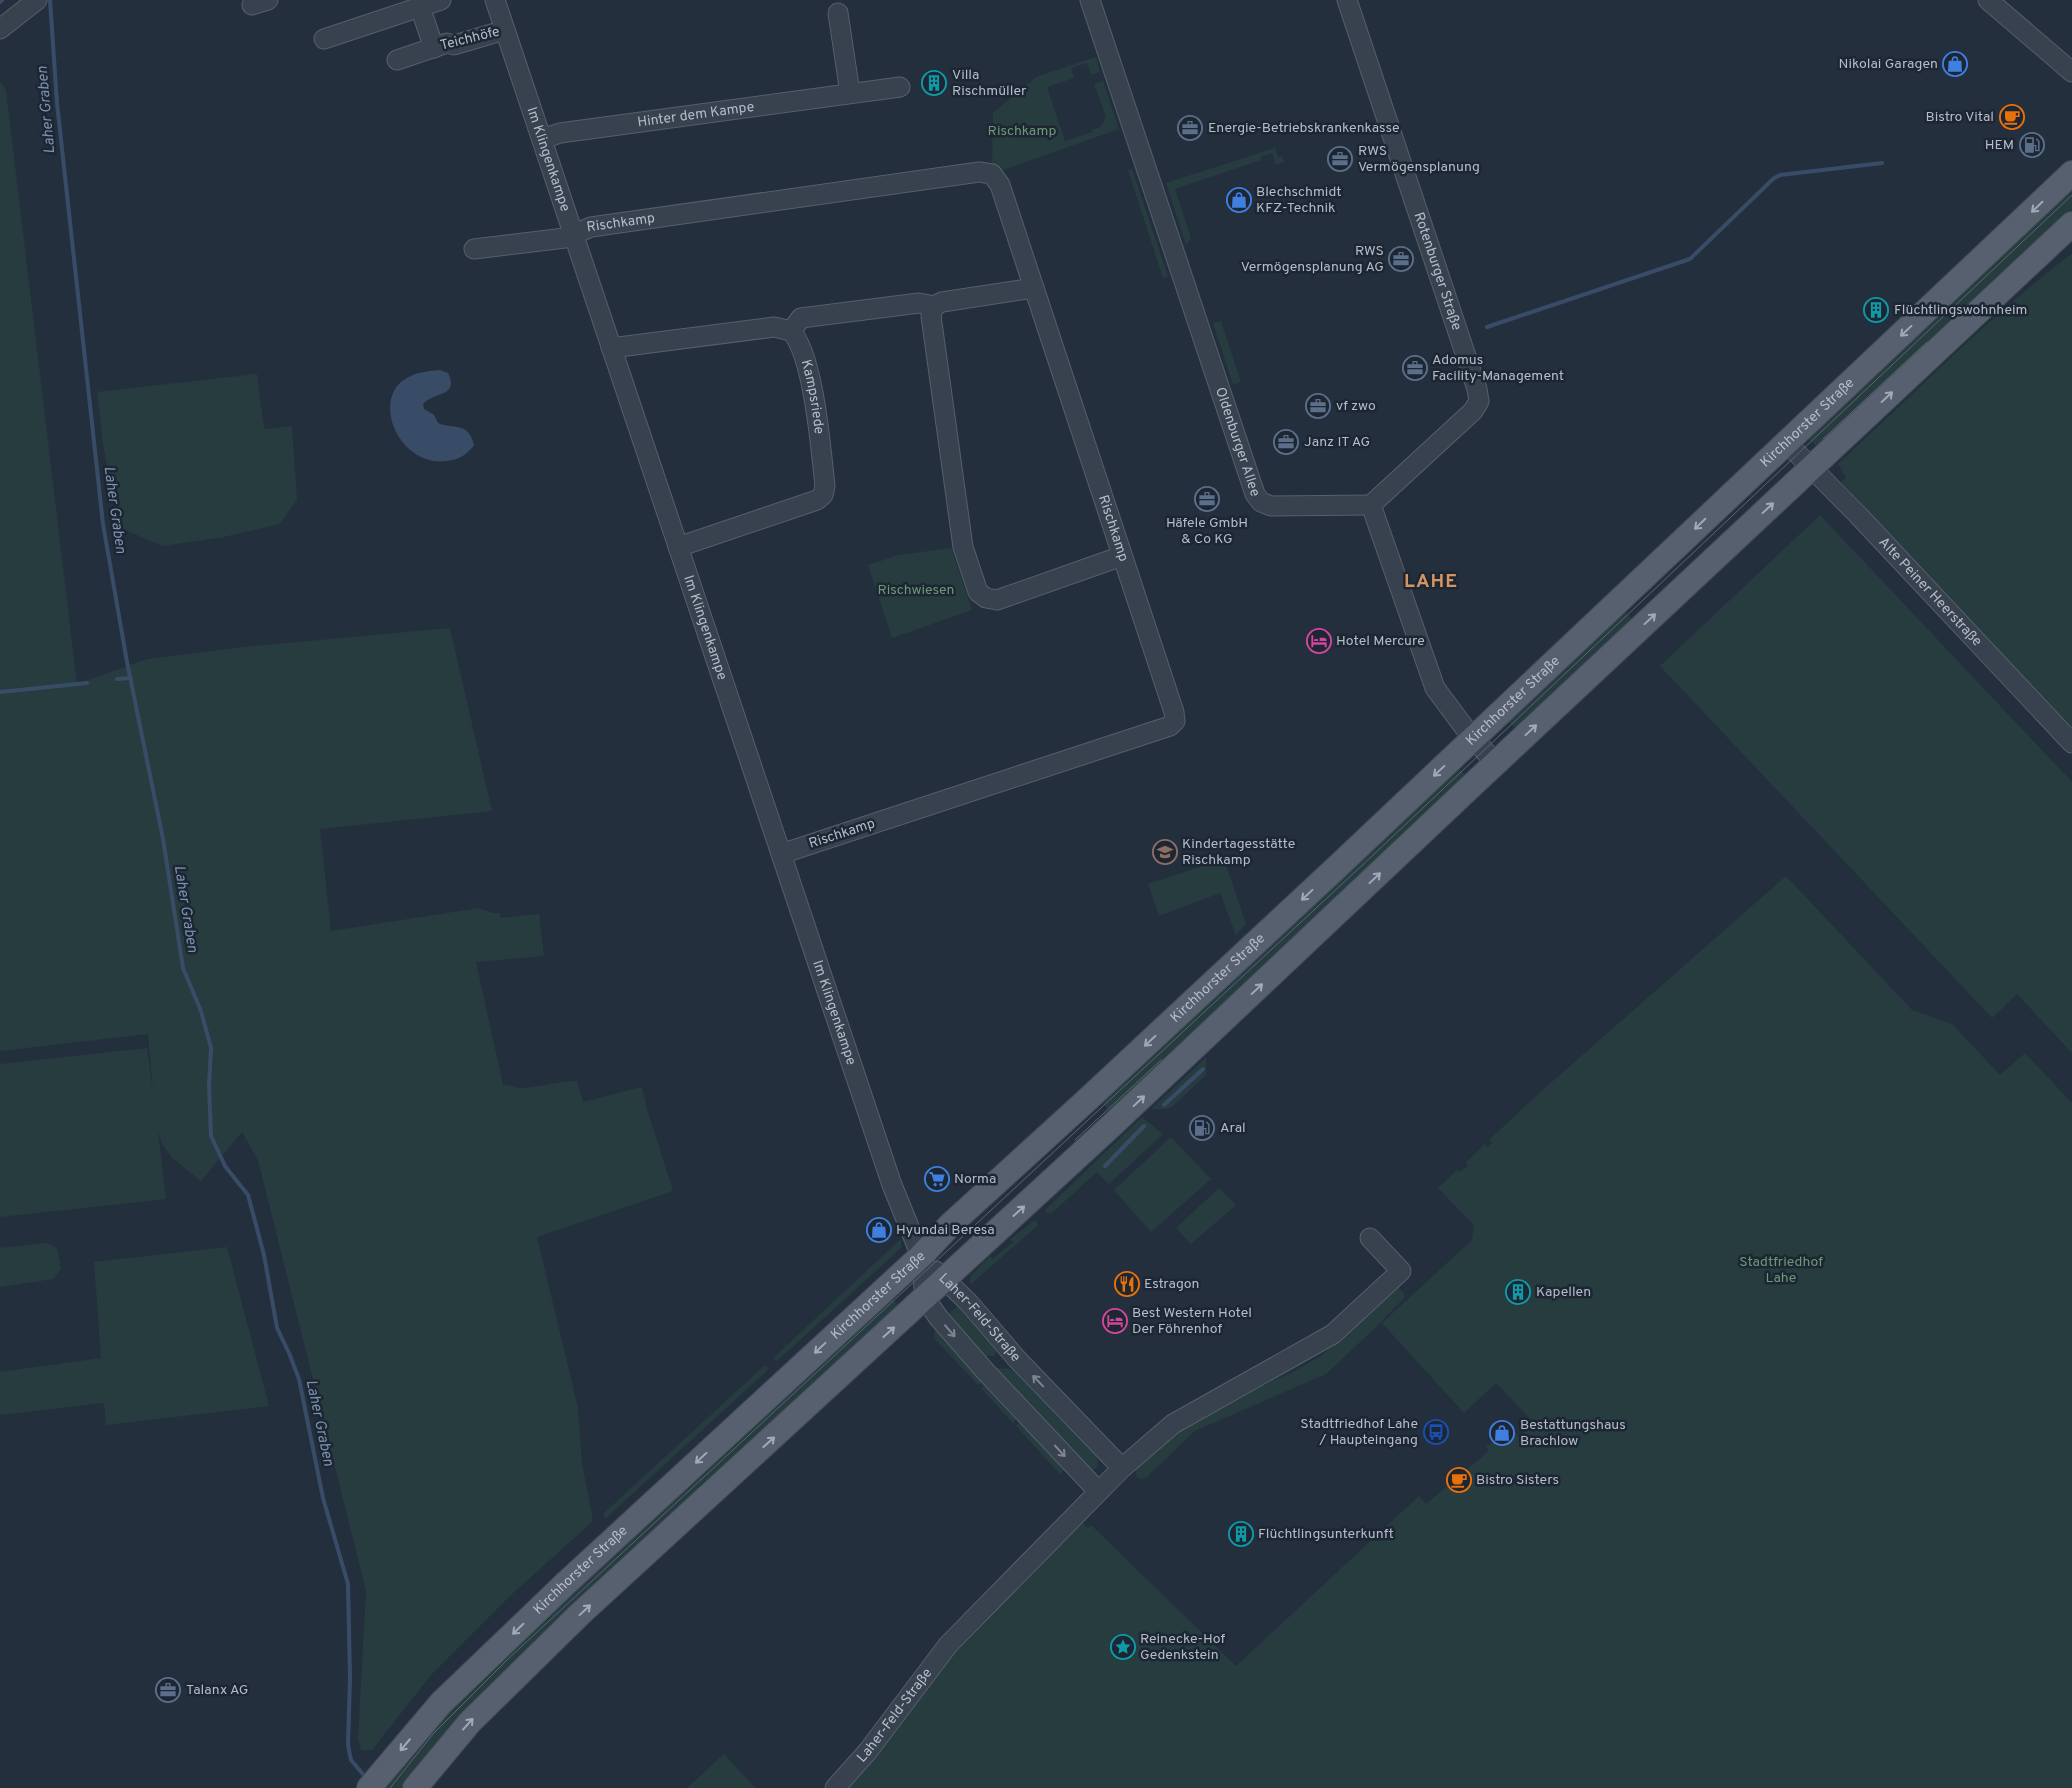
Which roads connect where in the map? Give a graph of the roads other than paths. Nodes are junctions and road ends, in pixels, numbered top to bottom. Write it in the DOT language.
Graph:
graph roads {
  1 [pos="441,0"];
  2 [pos="495,0"];
  3 [pos="1090,0"];
  4 [pos="1347,0"];
  5 [pos="1988,0"];
  6 [pos="34,3"];
  7 [pos="420,7"];
  8 [pos="838,13"];
  9 [pos="0,30"];
  10 [pos="505,30"];
  11 [pos="324,39"];
  12 [pos="434,48"];
  13 [pos="397,60"];
  14 [pos="2072,72"];
  15 [pos="900,87"];
  16 [pos="850,94"];
  17 [pos="542,139"];
  18 [pos="2072,173"];
  19 [pos="2072,224"];
  20 [pos="574,234"];
  21 [pos="474,249"];
  22 [pos="1034,288"];
  23 [pos="934,306"];
  24 [pos="791,331"];
  25 [pos="611,348"];
  26 [pos="1786,442"];
  27 [pos="1812,467"];
  28 [pos="1371,506"];
  29 [pos="678,547"];
  30 [pos="1122,556"];
  31 [pos="1474,738"];
  32 [pos="2072,743"];
  33 [pos="1496,764"];
  34 [pos="781,854"];
  35 [pos="1370,1238"];
  36 [pos="921,1256"];
  37 [pos="945,1280"];
  38 [pos="925,1298"];
  39 [pos="1122,1468"];
  40 [pos="1098,1491"];
  41 [pos="369,1788"];
  42 [pos="414,1788"];
  43 [pos="835,1788"];
  1 -- 7 [label="street"];
  2 -- 10 [label="street, Im Klingenkampe"];
  3 -- 28 [label="street, Oldenburger Allee"];
  4 -- 28 [label="street, Rotenburger Straße"];
  5 -- 14 [label="street"];
  6 -- 9 [label="street"];
  7 -- 11 [label="street"];
  7 -- 12 [label="street, Teichhöfe"];
  8 -- 16 [label="street"];
  10 -- 12 [label="street, Teichhöfe"];
  10 -- 17 [label="street, Im Klingenkampe"];
  12 -- 13 [label="street, Teichhöfe"];
  15 -- 16 [label="street, Hinter dem Kampe"];
  16 -- 17 [label="street, Hinter dem Kampe"];
  17 -- 20 [label="street, Im Klingenkampe"];
  18 -- 26 [label="main road, Kirchhorster Straße, one-way"];
  27 -- 19 [label="main road, one-way"];
  20 -- 21 [label="street, Rischkamp"];
  20 -- 22 [label="street, Rischkamp"];
  20 -- 25 [label="street, Im Klingenkampe"];
  22 -- 23 [label="street"];
  22 -- 30 [label="street, Rischkamp"];
  23 -- 24 [label="street"];
  23 -- 30 [label="street"];
  24 -- 25 [label="street"];
  24 -- 29 [label="street, Kampsriede"];
  25 -- 29 [label="street, Im Klingenkampe"];
  26 -- 27 [label="street, Alte Peiner Heerstraße"];
  26 -- 31 [label="main road, Kirchhorster Straße, one-way"];
  27 -- 32 [label="street, Alte Peiner Heerstraße"];
  33 -- 27 [label="main road, one-way"];
  28 -- 31 [label="street"];
  29 -- 34 [label="street, Im Klingenkampe"];
  30 -- 34 [label="street, Rischkamp"];
  31 -- 33 [label="street"];
  31 -- 36 [label="main road, Kirchhorster Straße, one-way"];
  37 -- 33 [label="main road, one-way"];
  34 -- 36 [label="street, Im Klingenkampe"];
  35 -- 39 [label="street, Laher-Feld-Straße"];
  36 -- 37 [label="street, Laher-Feld-Straße"];
  36 -- 38 [label="street, Laher-Feld-Straße"];
  36 -- 41 [label="main road, Kirchhorster Straße, one-way"];
  37 -- 38 [label="main road"];
  39 -- 37 [label="street, Laher-Feld-Straße, one-way"];
  38 -- 40 [label="street, Laher-Feld-Straße, one-way"];
  42 -- 38 [label="main road, one-way"];
  39 -- 40 [label="street, Laher-Feld-Straße"];
  40 -- 43 [label="street, Laher-Feld-Straße"];
}
